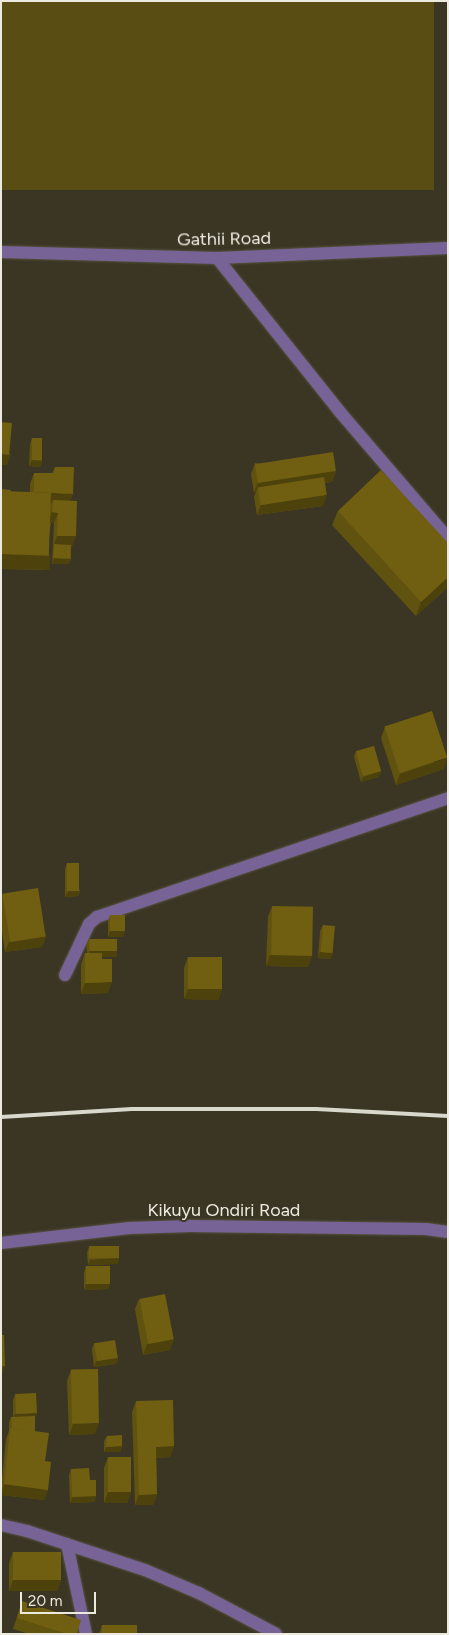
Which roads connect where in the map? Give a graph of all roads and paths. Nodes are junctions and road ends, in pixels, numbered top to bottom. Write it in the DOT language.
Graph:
graph roads {
  1 [pos="448,248"];
  2 [pos="1,252"];
  3 [pos="217,258"];
  4 [pos="448,538"];
  5 [pos="448,798"];
  6 [pos="65,975"];
  7 [pos="448,1232"];
  8 [pos="1,1243"];
  9 [pos="1,1525"];
  10 [pos="67,1544"];
  11 [pos="86,1634"];
  12 [pos="276,1634"];
  1 -- 3 [label="street, Gathii Road"];
  2 -- 3 [label="street, Gathii Road"];
  3 -- 4 [label="street"];
  5 -- 6 [label="street"];
  7 -- 8 [label="street, Kikuyu Ondiri Road"];
  9 -- 10 [label="street"];
  10 -- 11 [label="street"];
  10 -- 12 [label="street"];
}
